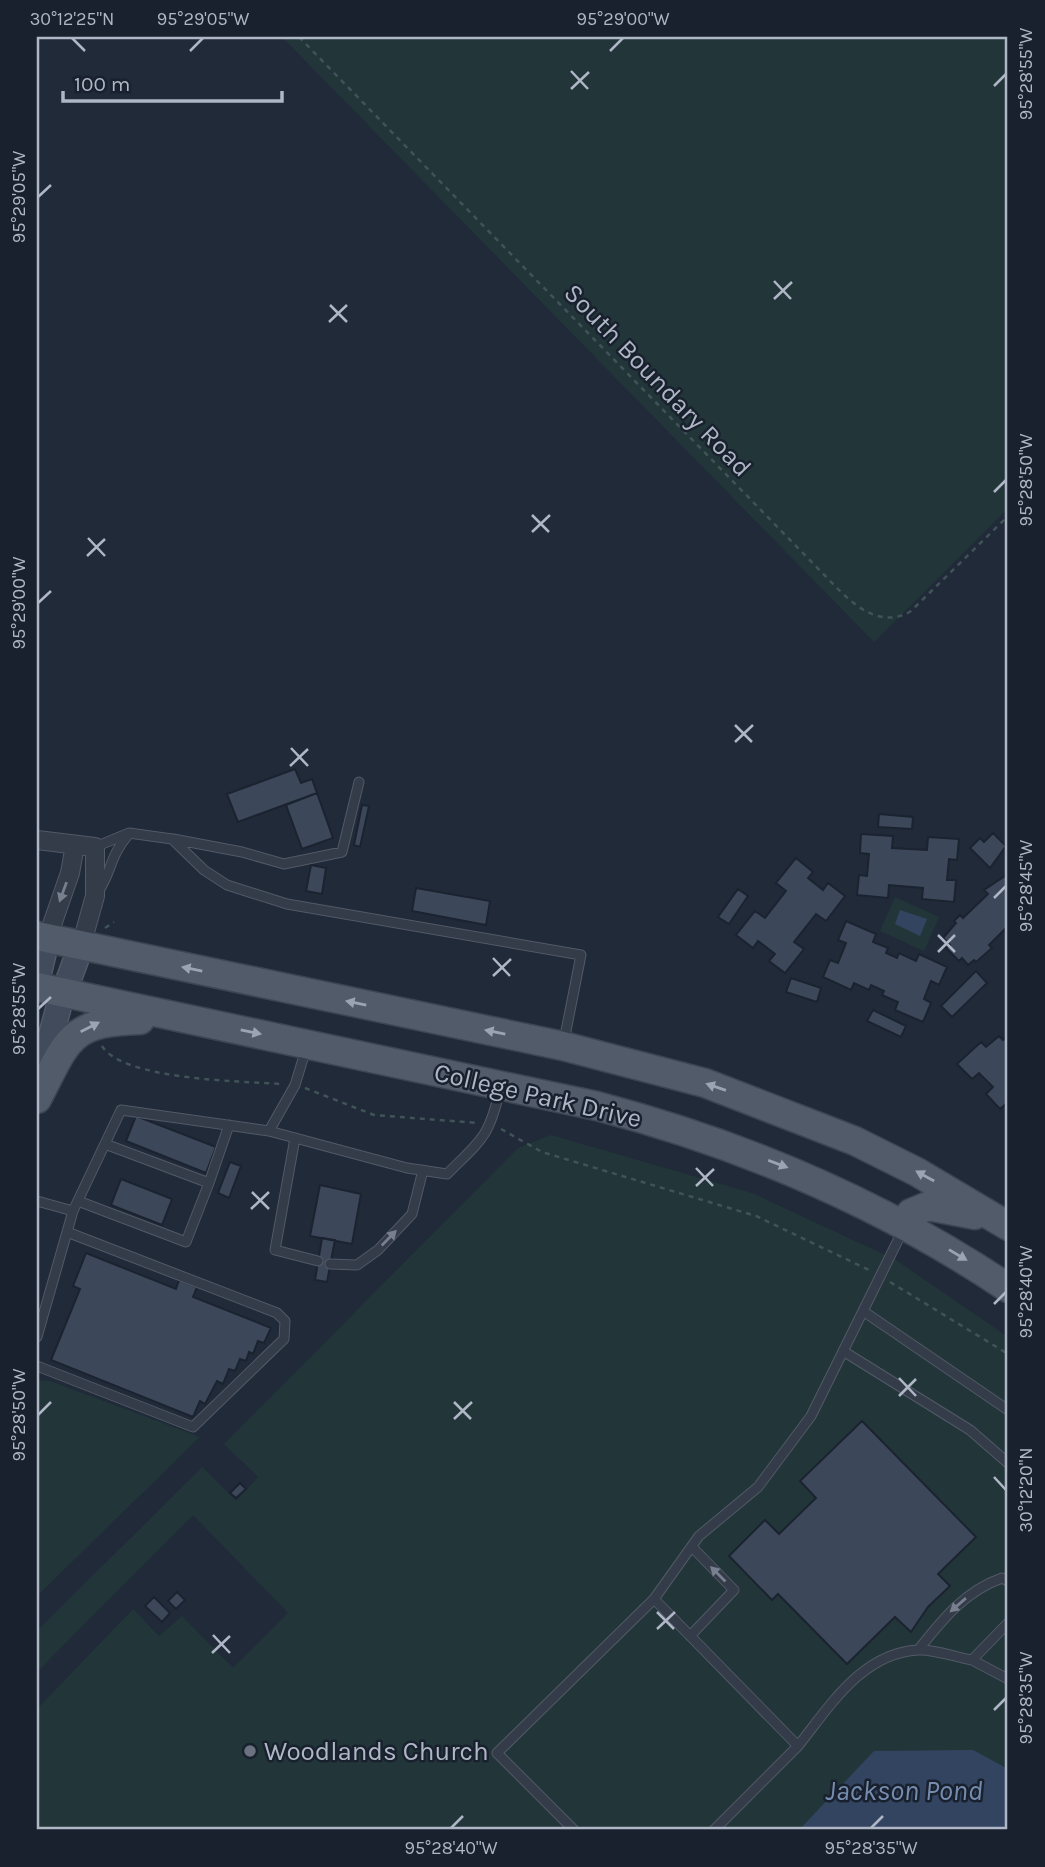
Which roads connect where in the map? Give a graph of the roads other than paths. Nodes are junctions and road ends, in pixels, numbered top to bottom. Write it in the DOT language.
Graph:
graph roads {
  1 [pos="359,782"];
  2 [pos="129,834"];
  3 [pos="172,839"];
  4 [pos="37,840"];
  5 [pos="75,845"];
  6 [pos="95,847"];
  7 [pos="95,896"];
  8 [pos="42,937"];
  9 [pos="81,946"];
  10 [pos="37,981"];
  11 [pos="37,987"];
  12 [pos="65,993"];
  13 [pos="185,1018"];
  14 [pos="308,1044"];
  15 [pos="563,1046"];
  16 [pos="501,1086"];
  17 [pos="37,1087"];
  18 [pos="37,1099"];
  19 [pos="229,1125"];
  20 [pos="269,1131"];
  21 [pos="295,1138"];
  22 [pos="105,1144"];
  23 [pos="423,1170"];
  24 [pos="209,1183"];
  25 [pos="37,1201"];
  26 [pos="78,1201"];
  27 [pos="74,1211"];
  28 [pos="906,1224"];
  29 [pos="1006,1225"];
  30 [pos="67,1233"];
  31 [pos="318,1261"];
  32 [pos="330,1264"];
  33 [pos="1008,1288"];
  34 [pos="863,1311"];
  35 [pos="37,1337"];
  36 [pos="843,1351"];
  37 [pos="37,1366"];
  38 [pos="1008,1410"];
  39 [pos="1008,1463"];
  40 [pos="692,1547"];
  41 [pos="1008,1581"];
  42 [pos="654,1600"];
  43 [pos="1008,1623"];
  44 [pos="690,1636"];
  45 [pos="919,1649"];
  46 [pos="972,1660"];
  47 [pos="1008,1679"];
  48 [pos="798,1745"];
  49 [pos="574,1830"];
  50 [pos="714,1830"];
  1 -- 3 [label="lane"];
  2 -- 3 [label="lane"];
  2 -- 6 [label="lane"];
  2 -- 7 [label="lane"];
  3 -- 15 [label="lane"];
  4 -- 5 [label="street"];
  5 -- 6 [label="street"];
  5 -- 8 [label="street, one-way"];
  6 -- 7 [label="street"];
  7 -- 9 [label="street"];
  8 -- 9 [label="main road, College Park Drive"];
  8 -- 10 [label="main road"];
  9 -- 12 [label="main road"];
  15 -- 9 [label="main road, College Park Drive, one-way"];
  11 -- 12 [label="main road, College Park Drive"];
  12 -- 13 [label="main road, College Park Drive"];
  12 -- 17 [label="main road"];
  13 -- 14 [label="main road, College Park Drive, one-way"];
  13 -- 18 [label="main road"];
  14 -- 16 [label="main road, College Park Drive"];
  14 -- 20 [label="lane"];
  29 -- 15 [label="main road, College Park Drive, one-way"];
  16 -- 23 [label="lane"];
  16 -- 28 [label="main road, College Park Drive, one-way"];
  19 -- 20 [label="lane"];
  19 -- 22 [label="lane"];
  19 -- 24 [label="lane"];
  20 -- 21 [label="lane"];
  21 -- 23 [label="lane"];
  21 -- 31 [label="lane"];
  22 -- 24 [label="lane"];
  22 -- 26 [label="lane"];
  32 -- 23 [label="lane, one-way"];
  24 -- 26 [label="lane"];
  25 -- 27 [label="lane"];
  26 -- 27 [label="lane"];
  27 -- 30 [label="lane"];
  28 -- 29 [label="main road"];
  28 -- 33 [label="main road, College Park Drive, one-way"];
  28 -- 34 [label="lane"];
  30 -- 35 [label="lane"];
  30 -- 37 [label="lane"];
  34 -- 36 [label="lane"];
  34 -- 38 [label="lane"];
  36 -- 39 [label="lane"];
  36 -- 40 [label="lane"];
  40 -- 42 [label="lane"];
  44 -- 40 [label="lane, one-way"];
  41 -- 45 [label="lane, one-way"];
  42 -- 44 [label="lane"];
  42 -- 49 [label="lane"];
  43 -- 46 [label="lane"];
  44 -- 48 [label="lane"];
  45 -- 46 [label="lane"];
  45 -- 48 [label="lane"];
  46 -- 47 [label="lane"];
  48 -- 50 [label="lane"];
}
